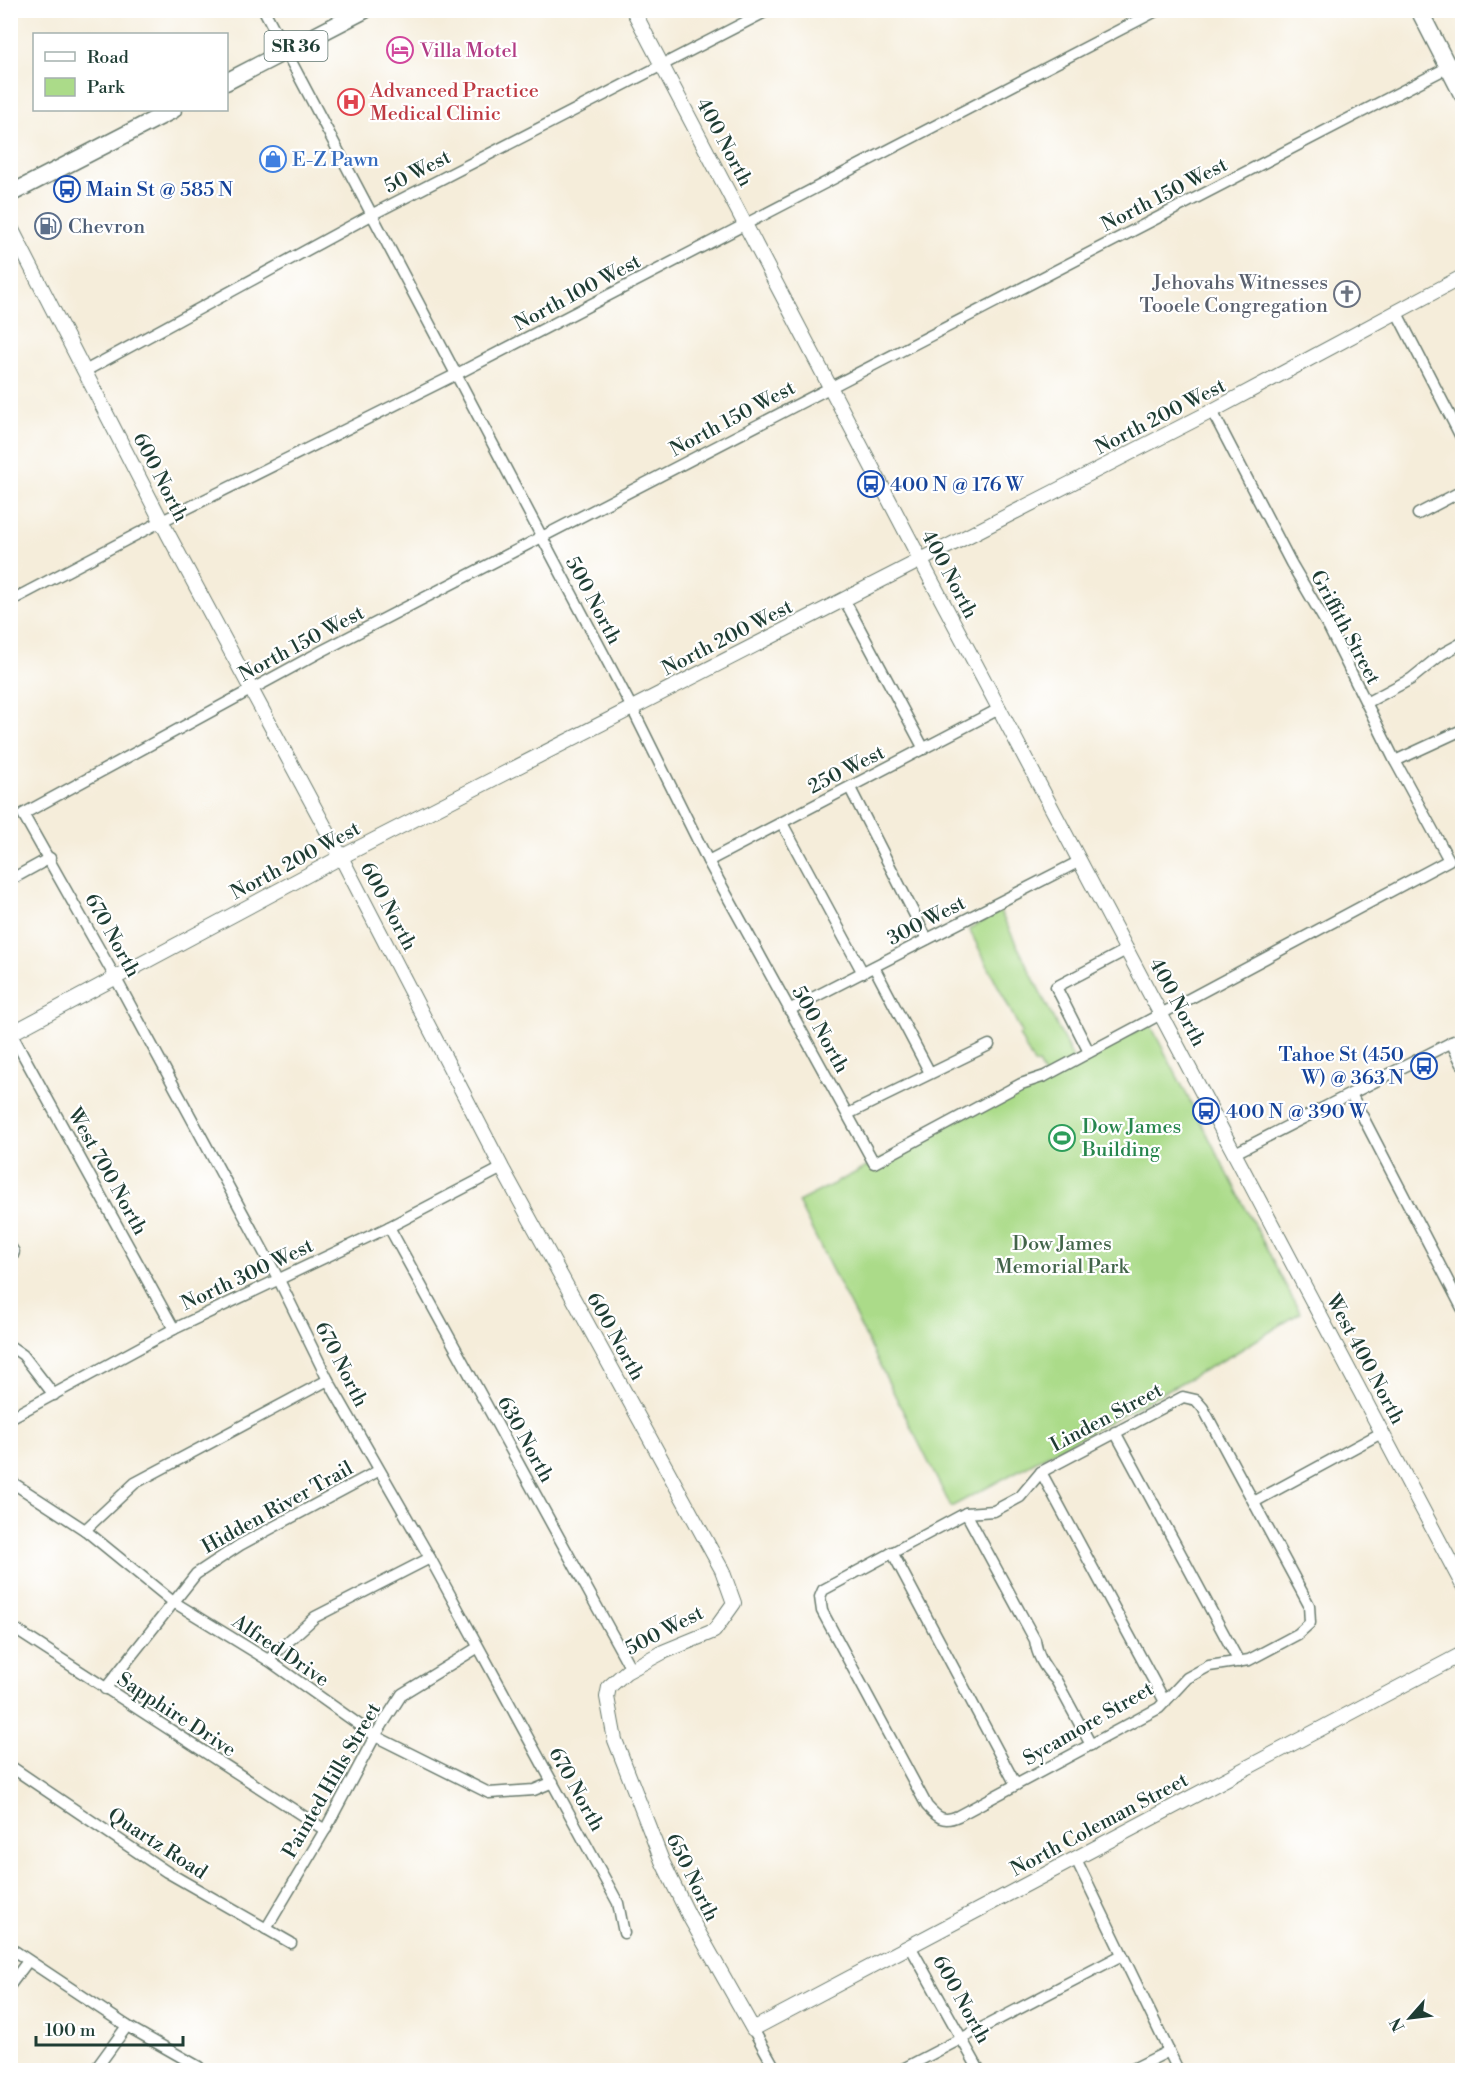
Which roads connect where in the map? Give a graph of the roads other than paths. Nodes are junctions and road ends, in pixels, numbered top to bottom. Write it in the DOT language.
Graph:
graph roads {
  1 [pos="264,10"];
  2 [pos="365,10"];
  3 [pos="633,10"];
  4 [pos="769,10"];
  5 [pos="1158,10"];
  6 [pos="1419,10"];
  7 [pos="286,51"];
  8 [pos="1456,64"];
  9 [pos="662,65"];
  10 [pos="228,81"];
  11 [pos="1462,94"];
  12 [pos="171,111"];
  13 [pos="10,194"];
  14 [pos="373,214"];
  15 [pos="746,224"];
  16 [pos="10,226"];
  17 [pos="1462,277"];
  18 [pos="1397,313"];
  19 [pos="85,371"];
  20 [pos="457,374"];
  21 [pos="831,386"];
  22 [pos="1212,411"];
  23 [pos="1462,439"];
  24 [pos="1462,491"];
  25 [pos="1418,514"];
  26 [pos="162,520"];
  27 [pos="541,538"];
  28 [pos="920,560"];
  29 [pos="844,599"];
  30 [pos="10,601"];
  31 [pos="1462,643"];
  32 [pos="251,690"];
  33 [pos="1366,703"];
  34 [pos="632,708"];
  35 [pos="999,709"];
  36 [pos="1462,730"];
  37 [pos="924,749"];
  38 [pos="1395,761"];
  39 [pos="850,788"];
  40 [pos="22,814"];
  41 [pos="782,823"];
  42 [pos="340,857"];
  43 [pos="50,858"];
  44 [pos="708,861"];
  45 [pos="1080,861"];
  46 [pos="10,880"];
  47 [pos="927,939"];
  48 [pos="1128,950"];
  49 [pos="874,967"];
  50 [pos="863,973"];
  51 [pos="116,977"];
  52 [pos="789,1010"];
  53 [pos="1162,1014"];
  54 [pos="11,1033"];
  55 [pos="1462,1037"];
  56 [pos="1451,1042"];
  57 [pos="989,1045"];
  58 [pos="1089,1052"];
  59 [pos="1462,1064"];
  60 [pos="930,1073"];
  61 [pos="1351,1094"];
  62 [pos="848,1114"];
  63 [pos="1235,1153"];
  64 [pos="502,1168"];
  65 [pos="389,1227"];
  66 [pos="10,1246"];
  67 [pos="10,1262"];
  68 [pos="279,1280"];
  69 [pos="1462,1308"];
  70 [pos="174,1329"];
  71 [pos="10,1346"];
  72 [pos="328,1380"];
  73 [pos="54,1395"];
  74 [pos="10,1418"];
  75 [pos="1115,1432"];
  76 [pos="1383,1432"];
  77 [pos="378,1471"];
  78 [pos="1041,1472"];
  79 [pos="10,1481"];
  80 [pos="1254,1502"];
  81 [pos="966,1513"];
  82 [pos="85,1530"];
  83 [pos="892,1552"];
  84 [pos="430,1558"];
  85 [pos="1462,1584"];
  86 [pos="172,1601"];
  87 [pos="734,1603"];
  88 [pos="1310,1623"];
  89 [pos="10,1626"];
  90 [pos="477,1648"];
  91 [pos="1462,1653"];
  92 [pos="268,1660"];
  93 [pos="1239,1662"];
  94 [pos="632,1669"];
  95 [pos="609,1687"];
  96 [pos="105,1689"];
  97 [pos="1165,1702"];
  98 [pos="375,1736"];
  99 [pos="1091,1745"];
  100 [pos="10,1766"];
  101 [pos="553,1782"];
  102 [pos="1016,1785"];
  103 [pos="943,1820"];
  104 [pos="325,1830"];
  105 [pos="1076,1859"];
  106 [pos="266,1929"];
  107 [pos="624,1932"];
  108 [pos="291,1943"];
  109 [pos="910,1946"];
  110 [pos="10,1948"];
  111 [pos="1122,1954"];
  112 [pos="28,1961"];
  113 [pos="10,1985"];
  114 [pos="127,2026"];
  115 [pos="753,2029"];
  116 [pos="961,2039"];
  117 [pos="1169,2051"];
  118 [pos="199,2067"];
  119 [pos="95,2070"];
  120 [pos="776,2070"];
  121 [pos="901,2070"];
  122 [pos="979,2070"];
  123 [pos="1131,2070"];
  124 [pos="1178,2070"];
  1 -- 7 [label="street, 500 North"];
  2 -- 7 [label="main road, SR 36"];
  3 -- 9 [label="street, 400 North"];
  4 -- 9 [label="street, 50 West"];
  5 -- 15 [label="street, North 100 West"];
  6 -- 8 [label="main road"];
  7 -- 10 [label="main road, SR 36"];
  7 -- 14 [label="street, 500 North"];
  8 -- 11 [label="main road"];
  8 -- 21 [label="street, North 150 West"];
  9 -- 14 [label="street, 50 West"];
  9 -- 15 [label="street, 400 North"];
  12 -- 13 [label="main road"];
  14 -- 19 [label="street, 50 West"];
  14 -- 20 [label="street, 500 North"];
  15 -- 20 [label="street, North 100 West"];
  15 -- 21 [label="street, 400 North"];
  16 -- 19 [label="street, 600 North"];
  17 -- 18 [label="street, North 200 West"];
  18 -- 22 [label="street, North 200 West"];
  18 -- 23 [label="street"];
  19 -- 26 [label="street, 600 North"];
  20 -- 26 [label="street, North 100 West"];
  20 -- 27 [label="street, 500 North"];
  21 -- 27 [label="street, North 150 West"];
  21 -- 28 [label="street, 400 North"];
  22 -- 28 [label="street, North 200 West"];
  22 -- 33 [label="street, Griffith Street"];
  24 -- 25 [label="street"];
  26 -- 30 [label="street, North 100 West"];
  26 -- 32 [label="street, 600 North"];
  27 -- 32 [label="street, North 150 West"];
  27 -- 34 [label="street, 500 North"];
  28 -- 29 [label="street, North 200 West"];
  28 -- 35 [label="street, 400 North"];
  29 -- 34 [label="street, North 200 West"];
  29 -- 37 [label="street"];
  31 -- 33 [label="street"];
  32 -- 40 [label="street, North 150 West"];
  32 -- 42 [label="street, 600 North"];
  33 -- 38 [label="street, Griffith Street"];
  34 -- 42 [label="street, North 200 West"];
  34 -- 44 [label="street, 500 North"];
  35 -- 37 [label="street, 250 West"];
  35 -- 45 [label="street, 400 North"];
  36 -- 38 [label="street"];
  37 -- 39 [label="street, 250 West"];
  38 -- 53 [label="street, Griffith Street"];
  39 -- 41 [label="street, 250 West"];
  39 -- 47 [label="street"];
  40 -- 43 [label="street, 670 North"];
  41 -- 44 [label="street, 250 West"];
  41 -- 50 [label="street"];
  42 -- 51 [label="street, North 200 West"];
  42 -- 64 [label="street, 600 North"];
  43 -- 46 [label="street"];
  43 -- 51 [label="street, 670 North"];
  44 -- 52 [label="street, 500 North"];
  45 -- 47 [label="street, 300 West"];
  45 -- 48 [label="street, 400 North"];
  47 -- 49 [label="street, 300 West"];
  48 -- 53 [label="street, 400 North"];
  48 -- 58 [label="street"];
  49 -- 50 [label="street, 300 West"];
  49 -- 60 [label="street"];
  50 -- 52 [label="street, 300 West"];
  51 -- 54 [label="street, North 200 West"];
  51 -- 68 [label="street, 670 North"];
  52 -- 62 [label="street, 500 North"];
  53 -- 58 [label="street"];
  53 -- 63 [label="street, 400 North"];
  54 -- 70 [label="street, West 700 North"];
  55 -- 56 [label="street"];
  56 -- 59 [label="street"];
  56 -- 61 [label="street"];
  57 -- 60 [label="street"];
  58 -- 62 [label="street, 500 North"];
  60 -- 62 [label="street"];
  61 -- 63 [label="street"];
  61 -- 69 [label="street"];
  63 -- 76 [label="street, West 400 North"];
  64 -- 65 [label="street, North 300 West"];
  64 -- 87 [label="street, 600 North"];
  65 -- 68 [label="street, North 300 West"];
  65 -- 94 [label="street, 630 North"];
  66 -- 67 [label="street"];
  68 -- 70 [label="street, North 300 West"];
  68 -- 72 [label="street, 670 North"];
  70 -- 73 [label="street, North 300 West"];
  71 -- 73 [label="street"];
  72 -- 77 [label="street, 670 North"];
  72 -- 82 [label="street"];
  73 -- 74 [label="street, North 300 West"];
  75 -- 78 [label="street, Linden Street"];
  75 -- 80 [label="street, Linden Street"];
  75 -- 93 [label="street"];
  76 -- 80 [label="street"];
  76 -- 85 [label="street, West 400 North"];
  77 -- 84 [label="street, 670 North"];
  77 -- 86 [label="street, Hidden River Trail"];
  78 -- 81 [label="street, Linden Street"];
  78 -- 97 [label="street"];
  79 -- 82 [label="street, Alfred Drive"];
  80 -- 88 [label="street, Linden Street"];
  81 -- 83 [label="street, Linden Street"];
  81 -- 99 [label="street"];
  82 -- 86 [label="street, Alfred Drive"];
  83 -- 102 [label="street"];
  83 -- 103 [label="street, Linden Street"];
  84 -- 90 [label="street, 670 North"];
  84 -- 92 [label="street"];
  86 -- 92 [label="street, Alfred Drive"];
  86 -- 96 [label="street, Hidden River Trail"];
  87 -- 94 [label="street, 500 West"];
  88 -- 93 [label="street, Sycamore Street"];
  89 -- 96 [label="street, Sapphire Drive"];
  90 -- 98 [label="street, Painted Hills Street"];
  90 -- 101 [label="street, 670 North"];
  91 -- 105 [label="street, North Coleman Street"];
  92 -- 98 [label="street, Alfred Drive"];
  93 -- 97 [label="street, Sycamore Street"];
  94 -- 95 [label="street, 500 West"];
  95 -- 115 [label="street, 650 North"];
  96 -- 104 [label="street, Sapphire Drive"];
  97 -- 99 [label="street, Sycamore Street"];
  98 -- 101 [label="street, Alfred Drive"];
  98 -- 104 [label="street, Painted Hills Street"];
  99 -- 102 [label="street, Sycamore Street"];
  100 -- 106 [label="street, Quartz Road"];
  101 -- 107 [label="street, 670 North"];
  102 -- 103 [label="street, Sycamore Street"];
  104 -- 106 [label="street, Painted Hills Street"];
  105 -- 109 [label="street, North Coleman Street"];
  105 -- 111 [label="street"];
  106 -- 108 [label="street, Quartz Road"];
  109 -- 115 [label="street, North Coleman Street"];
  109 -- 116 [label="street, 600 North"];
  110 -- 112 [label="street"];
  111 -- 116 [label="street"];
  111 -- 117 [label="street"];
  112 -- 113 [label="street"];
  112 -- 114 [label="street"];
  114 -- 118 [label="street"];
  114 -- 119 [label="street"];
  115 -- 120 [label="street, 650 North"];
  116 -- 121 [label="street"];
  116 -- 122 [label="street, 600 North"];
  117 -- 123 [label="street"];
  117 -- 124 [label="street"];
}
